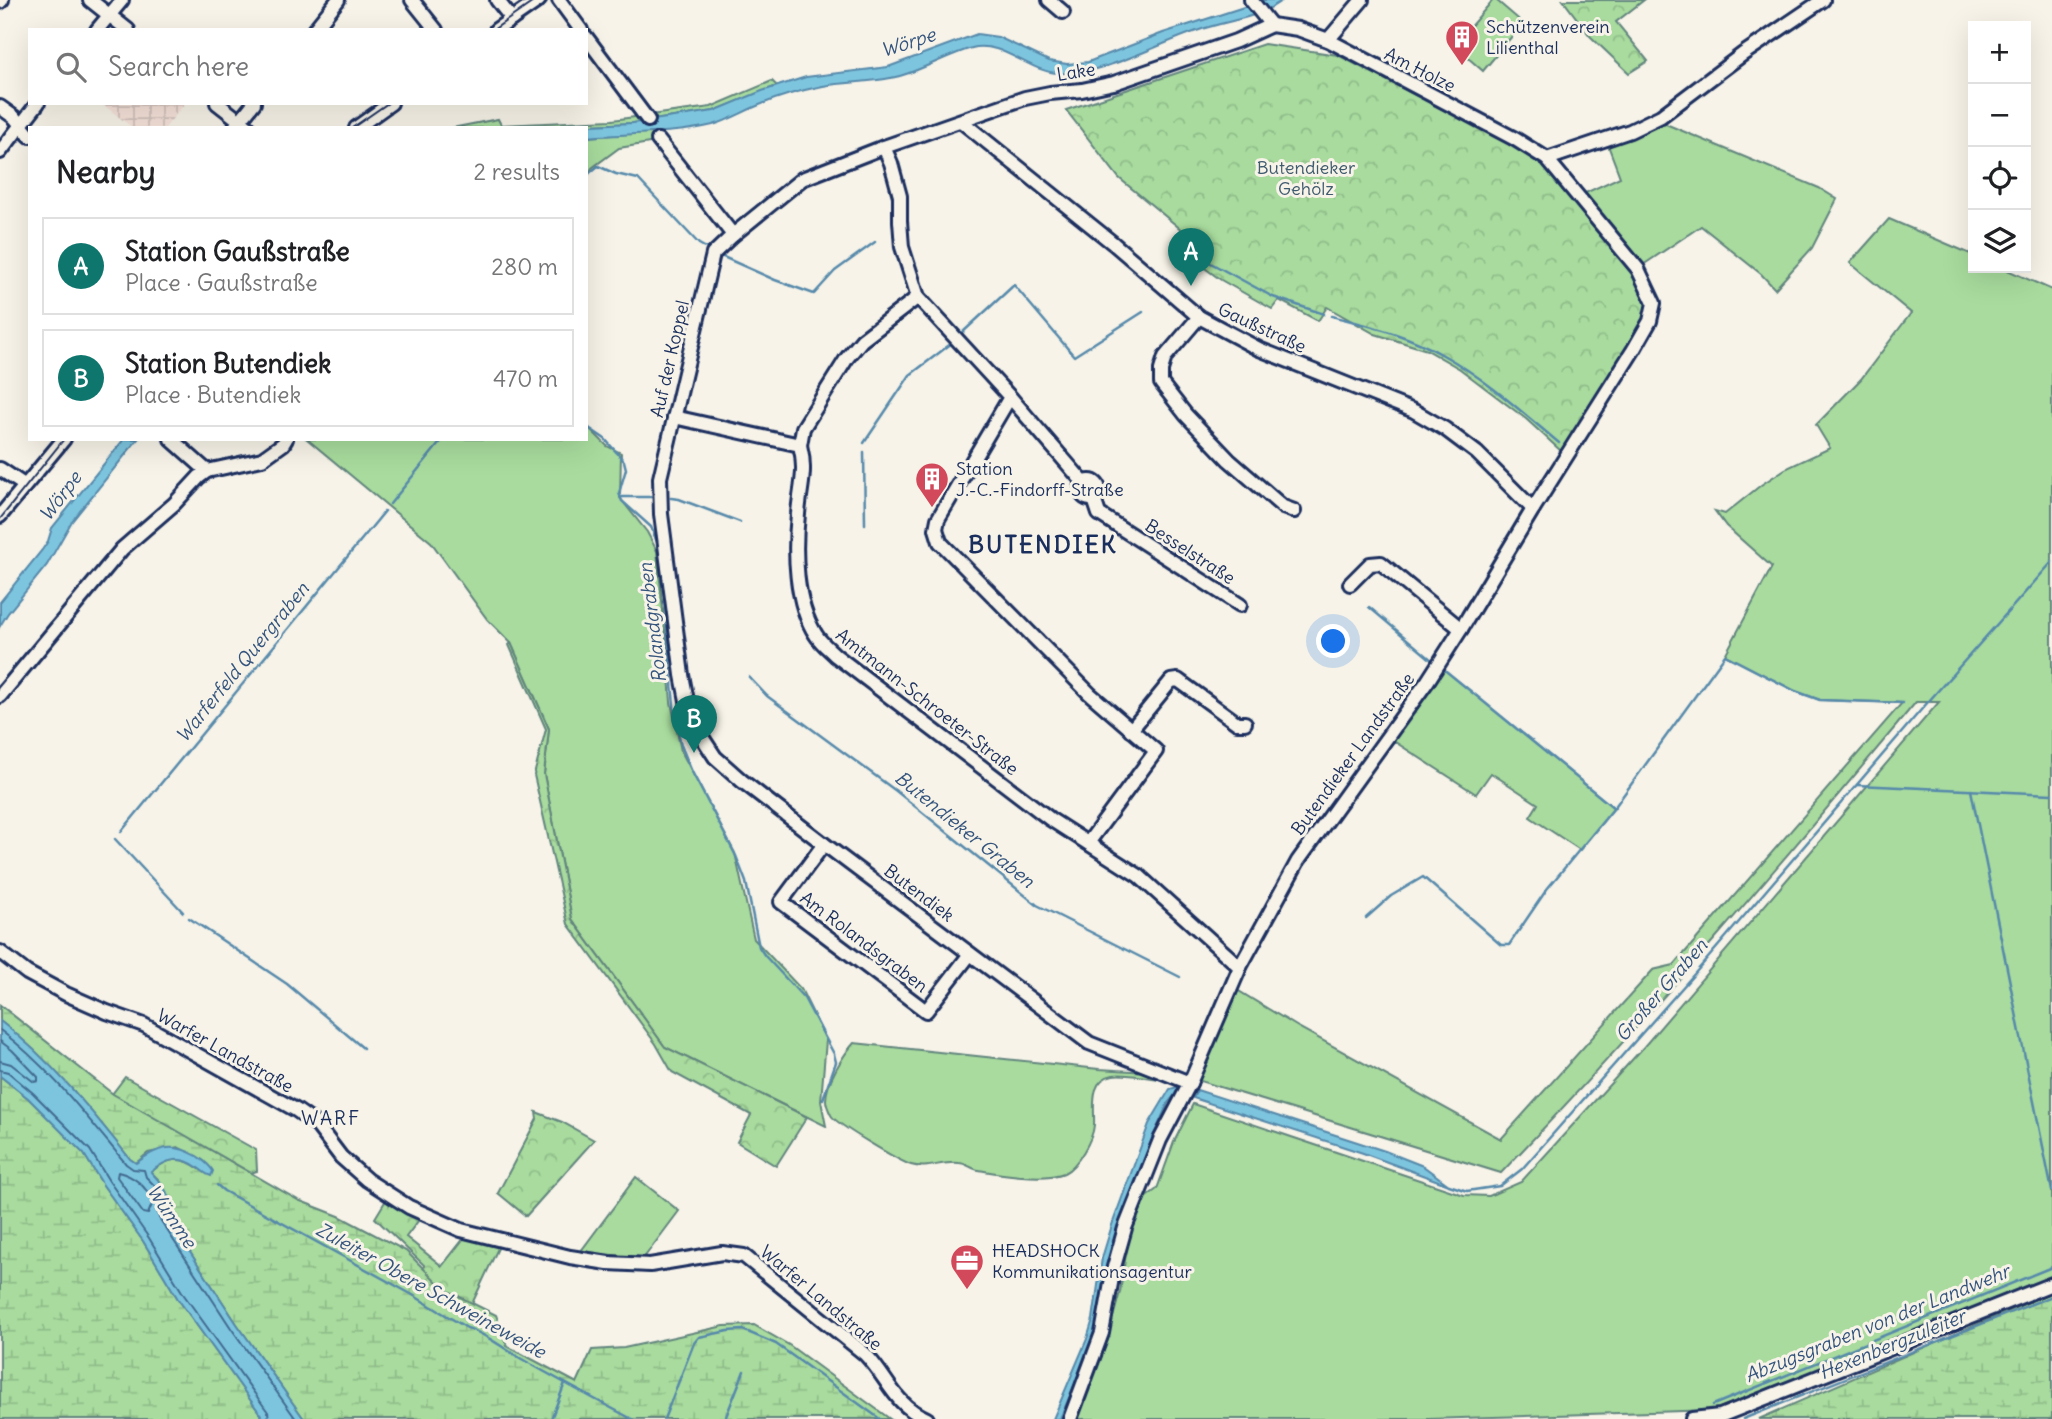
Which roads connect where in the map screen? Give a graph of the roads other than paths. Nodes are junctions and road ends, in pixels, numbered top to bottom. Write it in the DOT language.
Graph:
graph roads {
  1 [pos="90,0"];
  2 [pos="122,0"];
  3 [pos="338,0"];
  4 [pos="412,0"];
  5 [pos="497,0"];
  6 [pos="539,0"];
  7 [pos="559,0"];
  8 [pos="1049,0"];
  9 [pos="1251,0"];
  10 [pos="1362,0"];
  11 [pos="1823,0"];
  12 [pos="1063,12"];
  13 [pos="110,14"];
  14 [pos="512,19"];
  15 [pos="1267,21"];
  16 [pos="99,28"];
  17 [pos="126,28"];
  18 [pos="316,28"];
  19 [pos="434,28"];
  20 [pos="499,28"];
  21 [pos="580,28"];
  22 [pos="588,40"];
  23 [pos="1328,40"];
  24 [pos="36,105"];
  25 [pos="219,105"];
  26 [pos="253,105"];
  27 [pos="388,105"];
  28 [pos="0,107"];
  29 [pos="648,120"];
  30 [pos="961,121"];
  31 [pos="20,125"];
  32 [pos="241,125"];
  33 [pos="359,126"];
  34 [pos="28,134"];
  35 [pos="658,140"];
  36 [pos="884,147"];
  37 [pos="0,152"];
  38 [pos="1548,159"];
  39 [pos="733,235"];
  40 [pos="918,297"];
  41 [pos="1199,317"];
  42 [pos="1010,397"];
  43 [pos="674,417"];
  44 [pos="62,441"];
  45 [pos="173,441"];
  46 [pos="285,441"];
  47 [pos="800,445"];
  48 [pos="0,469"];
  49 [pos="207,471"];
  50 [pos="24,485"];
  51 [pos="1533,509"];
  52 [pos="1294,511"];
  53 [pos="0,516"];
  54 [pos="1350,584"];
  55 [pos="1240,605"];
  56 [pos="1461,629"];
  57 [pos="682,675"];
  58 [pos="0,695"];
  59 [pos="1245,723"];
  60 [pos="1131,730"];
  61 [pos="1088,842"];
  62 [pos="824,844"];
  63 [pos="0,952"];
  64 [pos="970,954"];
  65 [pos="1240,967"];
  66 [pos="1190,1083"];
  67 [pos="2052,1284"];
  68 [pos="928,1419"];
  69 [pos="1070,1419"];
  70 [pos="1692,1419"];
  1 -- 13 [label="street"];
  2 -- 13 [label="street"];
  3 -- 18 [label="street"];
  4 -- 19 [label="street"];
  5 -- 14 [label="street"];
  6 -- 14 [label="street"];
  7 -- 21 [label="street"];
  8 -- 12 [label="street"];
  9 -- 15 [label="street"];
  10 -- 23 [label="street"];
  11 -- 38 [label="street"];
  13 -- 16 [label="street"];
  13 -- 17 [label="street"];
  14 -- 20 [label="street"];
  15 -- 23 [label="street, Am Holze"];
  15 -- 30 [label="street, Lake"];
  22 -- 29 [label="street"];
  23 -- 38 [label="street, Am Holze"];
  24 -- 31 [label="street"];
  25 -- 32 [label="street"];
  26 -- 32 [label="street"];
  27 -- 33 [label="street"];
  28 -- 31 [label="street"];
  30 -- 36 [label="street, Lake"];
  30 -- 41 [label="street, Gaußstraße"];
  31 -- 34 [label="street"];
  31 -- 37 [label="street"];
  35 -- 39 [label="street"];
  36 -- 39 [label="street, Auf der Koppel"];
  36 -- 40 [label="street"];
  38 -- 51 [label="street, Butendieker Landstraße"];
  39 -- 43 [label="street, Auf der Koppel"];
  40 -- 42 [label="street, Besselstraße"];
  40 -- 47 [label="street"];
  41 -- 51 [label="street, Gaußstraße"];
  41 -- 52 [label="street"];
  42 -- 55 [label="street, Besselstraße"];
  42 -- 60 [label="street"];
  43 -- 47 [label="street"];
  43 -- 57 [label="street, Auf der Koppel"];
  44 -- 50 [label="street"];
  45 -- 49 [label="street"];
  46 -- 49 [label="street"];
  47 -- 61 [label="street, Amtmann-Schroeter-Straße"];
  48 -- 50 [label="street"];
  49 -- 58 [label="street"];
  50 -- 53 [label="street"];
  51 -- 56 [label="street, Butendieker Landstraße"];
  54 -- 56 [label="street"];
  56 -- 65 [label="street, Butendieker Landstraße"];
  57 -- 62 [label="street, Butendiek"];
  59 -- 60 [label="street"];
  60 -- 61 [label="street"];
  61 -- 65 [label="street, Amtmann-Schroeter-Straße"];
  62 -- 64 [label="street, Butendiek"];
  62 -- 64 [label="street, Am Rolandsgraben"];
  63 -- 68 [label="street, Warfer Landstraße"];
  64 -- 66 [label="street, Butendiek"];
  65 -- 66 [label="street, Butendieker Landstraße"];
  66 -- 69 [label="street, Butendieker Landstraße"];
  67 -- 70 [label="street"];
}
